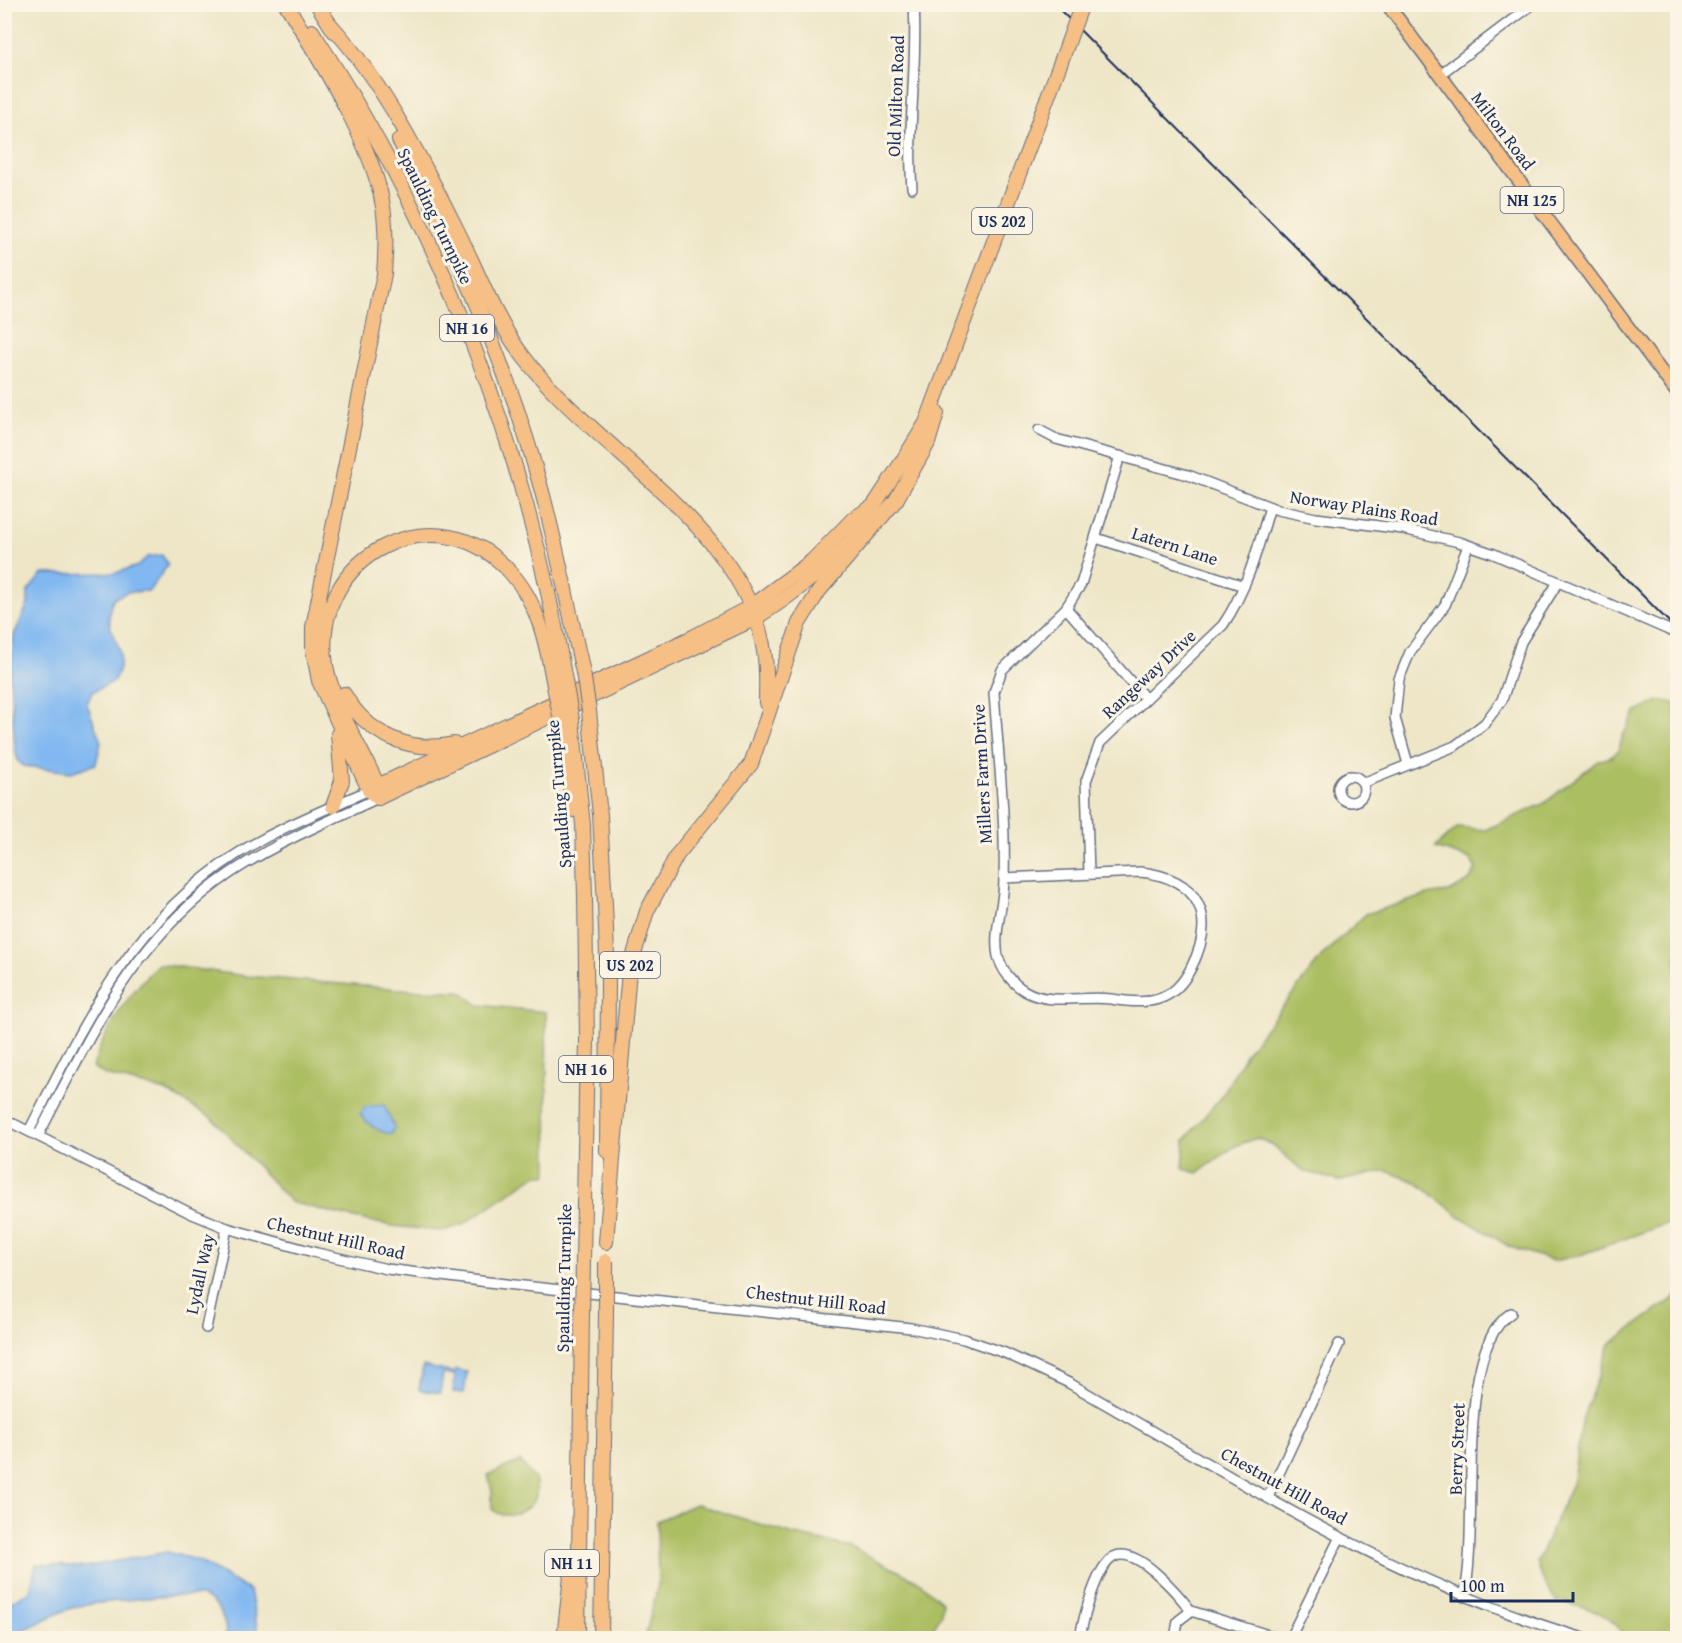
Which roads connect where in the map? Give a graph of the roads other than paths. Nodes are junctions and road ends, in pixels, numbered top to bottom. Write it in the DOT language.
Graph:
graph roads {
  1 [pos="286,4"];
  2 [pos="294,4"];
  3 [pos="316,4"];
  4 [pos="914,4"];
  5 [pos="1082,4"];
  6 [pos="1387,4"];
  7 [pos="1533,4"];
  8 [pos="330,24"];
  9 [pos="1439,75"];
  10 [pos="912,188"];
  11 [pos="938,393"];
  12 [pos="1677,394"];
  13 [pos="1039,430"];
  14 [pos="1120,456"];
  15 [pos="1270,507"];
  16 [pos="1096,538"];
  17 [pos="1468,546"];
  18 [pos="1558,582"];
  19 [pos="1244,586"];
  20 [pos="1066,608"];
  21 [pos="752,613"];
  22 [pos="1677,634"];
  23 [pos="326,645"];
  24 [pos="560,683"];
  25 [pos="1145,698"];
  26 [pos="329,703"];
  27 [pos="765,727"];
  28 [pos="499,729"];
  29 [pos="1408,764"];
  30 [pos="1363,783"];
  31 [pos="375,791"];
  32 [pos="333,806"];
  33 [pos="1089,873"];
  34 [pos="1004,878"];
  35 [pos="4,1119"];
  36 [pos="29,1131"];
  37 [pos="38,1136"];
  38 [pos="227,1228"];
  39 [pos="606,1242"];
  40 [pos="1511,1313"];
  41 [pos="206,1328"];
  42 [pos="1339,1344"];
  43 [pos="580,1488"];
  44 [pos="1268,1497"];
  45 [pos="1340,1537"];
  46 [pos="1464,1597"];
  47 [pos="1191,1611"];
  48 [pos="564,1638"];
  49 [pos="578,1638"];
  50 [pos="601,1638"];
  51 [pos="1080,1638"];
  52 [pos="1175,1638"];
  53 [pos="1278,1638"];
  54 [pos="1290,1638"];
  55 [pos="1584,1638"];
  1 -- 26 [label="highway"];
  2 -- 24 [label="highway, Spaulding Turnpike / NH 16"];
  3 -- 8 [label="highway, Spaulding Turnpike / NH 16"];
  4 -- 10 [label="street, Old Milton Road"];
  5 -- 11 [label="highway, US 202, bridge"];
  6 -- 9 [label="main road, Milton Road / NH 125"];
  7 -- 9 [label="street"];
  8 -- 21 [label="highway"];
  8 -- 39 [label="highway, Spaulding Turnpike / NH 16, bridge"];
  9 -- 12 [label="main road, Milton Road / NH 125"];
  11 -- 21 [label="highway, US 202"];
  11 -- 27 [label="highway, US 202"];
  13 -- 14 [label="street, Norway Plains Road"];
  14 -- 15 [label="street, Norway Plains Road"];
  14 -- 16 [label="street, Millers Farm Drive"];
  15 -- 17 [label="street, Norway Plains Road"];
  15 -- 19 [label="street, Rangeway Drive"];
  16 -- 19 [label="street, Latern Lane"];
  16 -- 20 [label="street, Millers Farm Drive"];
  17 -- 18 [label="street, Norway Plains Road"];
  17 -- 29 [label="street"];
  18 -- 22 [label="street, Norway Plains Road"];
  18 -- 29 [label="street"];
  19 -- 25 [label="street, Rangeway Drive"];
  20 -- 25 [label="street"];
  20 -- 34 [label="street, Millers Farm Drive"];
  21 -- 27 [label="highway"];
  21 -- 28 [label="highway, US 202"];
  21 -- 31 [label="highway"];
  23 -- 24 [label="highway"];
  23 -- 28 [label="highway, US 202"];
  23 -- 31 [label="highway"];
  24 -- 43 [label="highway, Spaulding Turnpike / NH 16, bridge"];
  25 -- 33 [label="street, Rangeway Drive"];
  26 -- 31 [label="highway"];
  26 -- 32 [label="highway"];
  27 -- 39 [label="highway, US 202"];
  28 -- 31 [label="highway"];
  29 -- 30 [label="street"];
  31 -- 32 [label="street"];
  31 -- 37 [label="street"];
  32 -- 36 [label="street"];
  33 -- 34 [label="street, Millers Farm Drive"];
  33 -- 34 [label="street, Millers Farm Drive"];
  35 -- 36 [label="street, Chestnut Hill Road"];
  36 -- 37 [label="street, Chestnut Hill Road"];
  37 -- 38 [label="street, Chestnut Hill Road"];
  38 -- 41 [label="street, Lydall Way"];
  38 -- 44 [label="street, Chestnut Hill Road"];
  39 -- 50 [label="highway, Spaulding Turnpike / NH 16, bridge"];
  40 -- 46 [label="street, Berry Street"];
  42 -- 44 [label="street"];
  43 -- 48 [label="highway, NH 11"];
  43 -- 49 [label="highway, Spaulding Turnpike / NH 16"];
  44 -- 45 [label="street, Chestnut Hill Road"];
  45 -- 46 [label="street, Chestnut Hill Road"];
  45 -- 54 [label="street"];
  46 -- 55 [label="street, Chestnut Hill Road"];
  47 -- 51 [label="street"];
  47 -- 52 [label="street"];
  47 -- 53 [label="street"];
}
